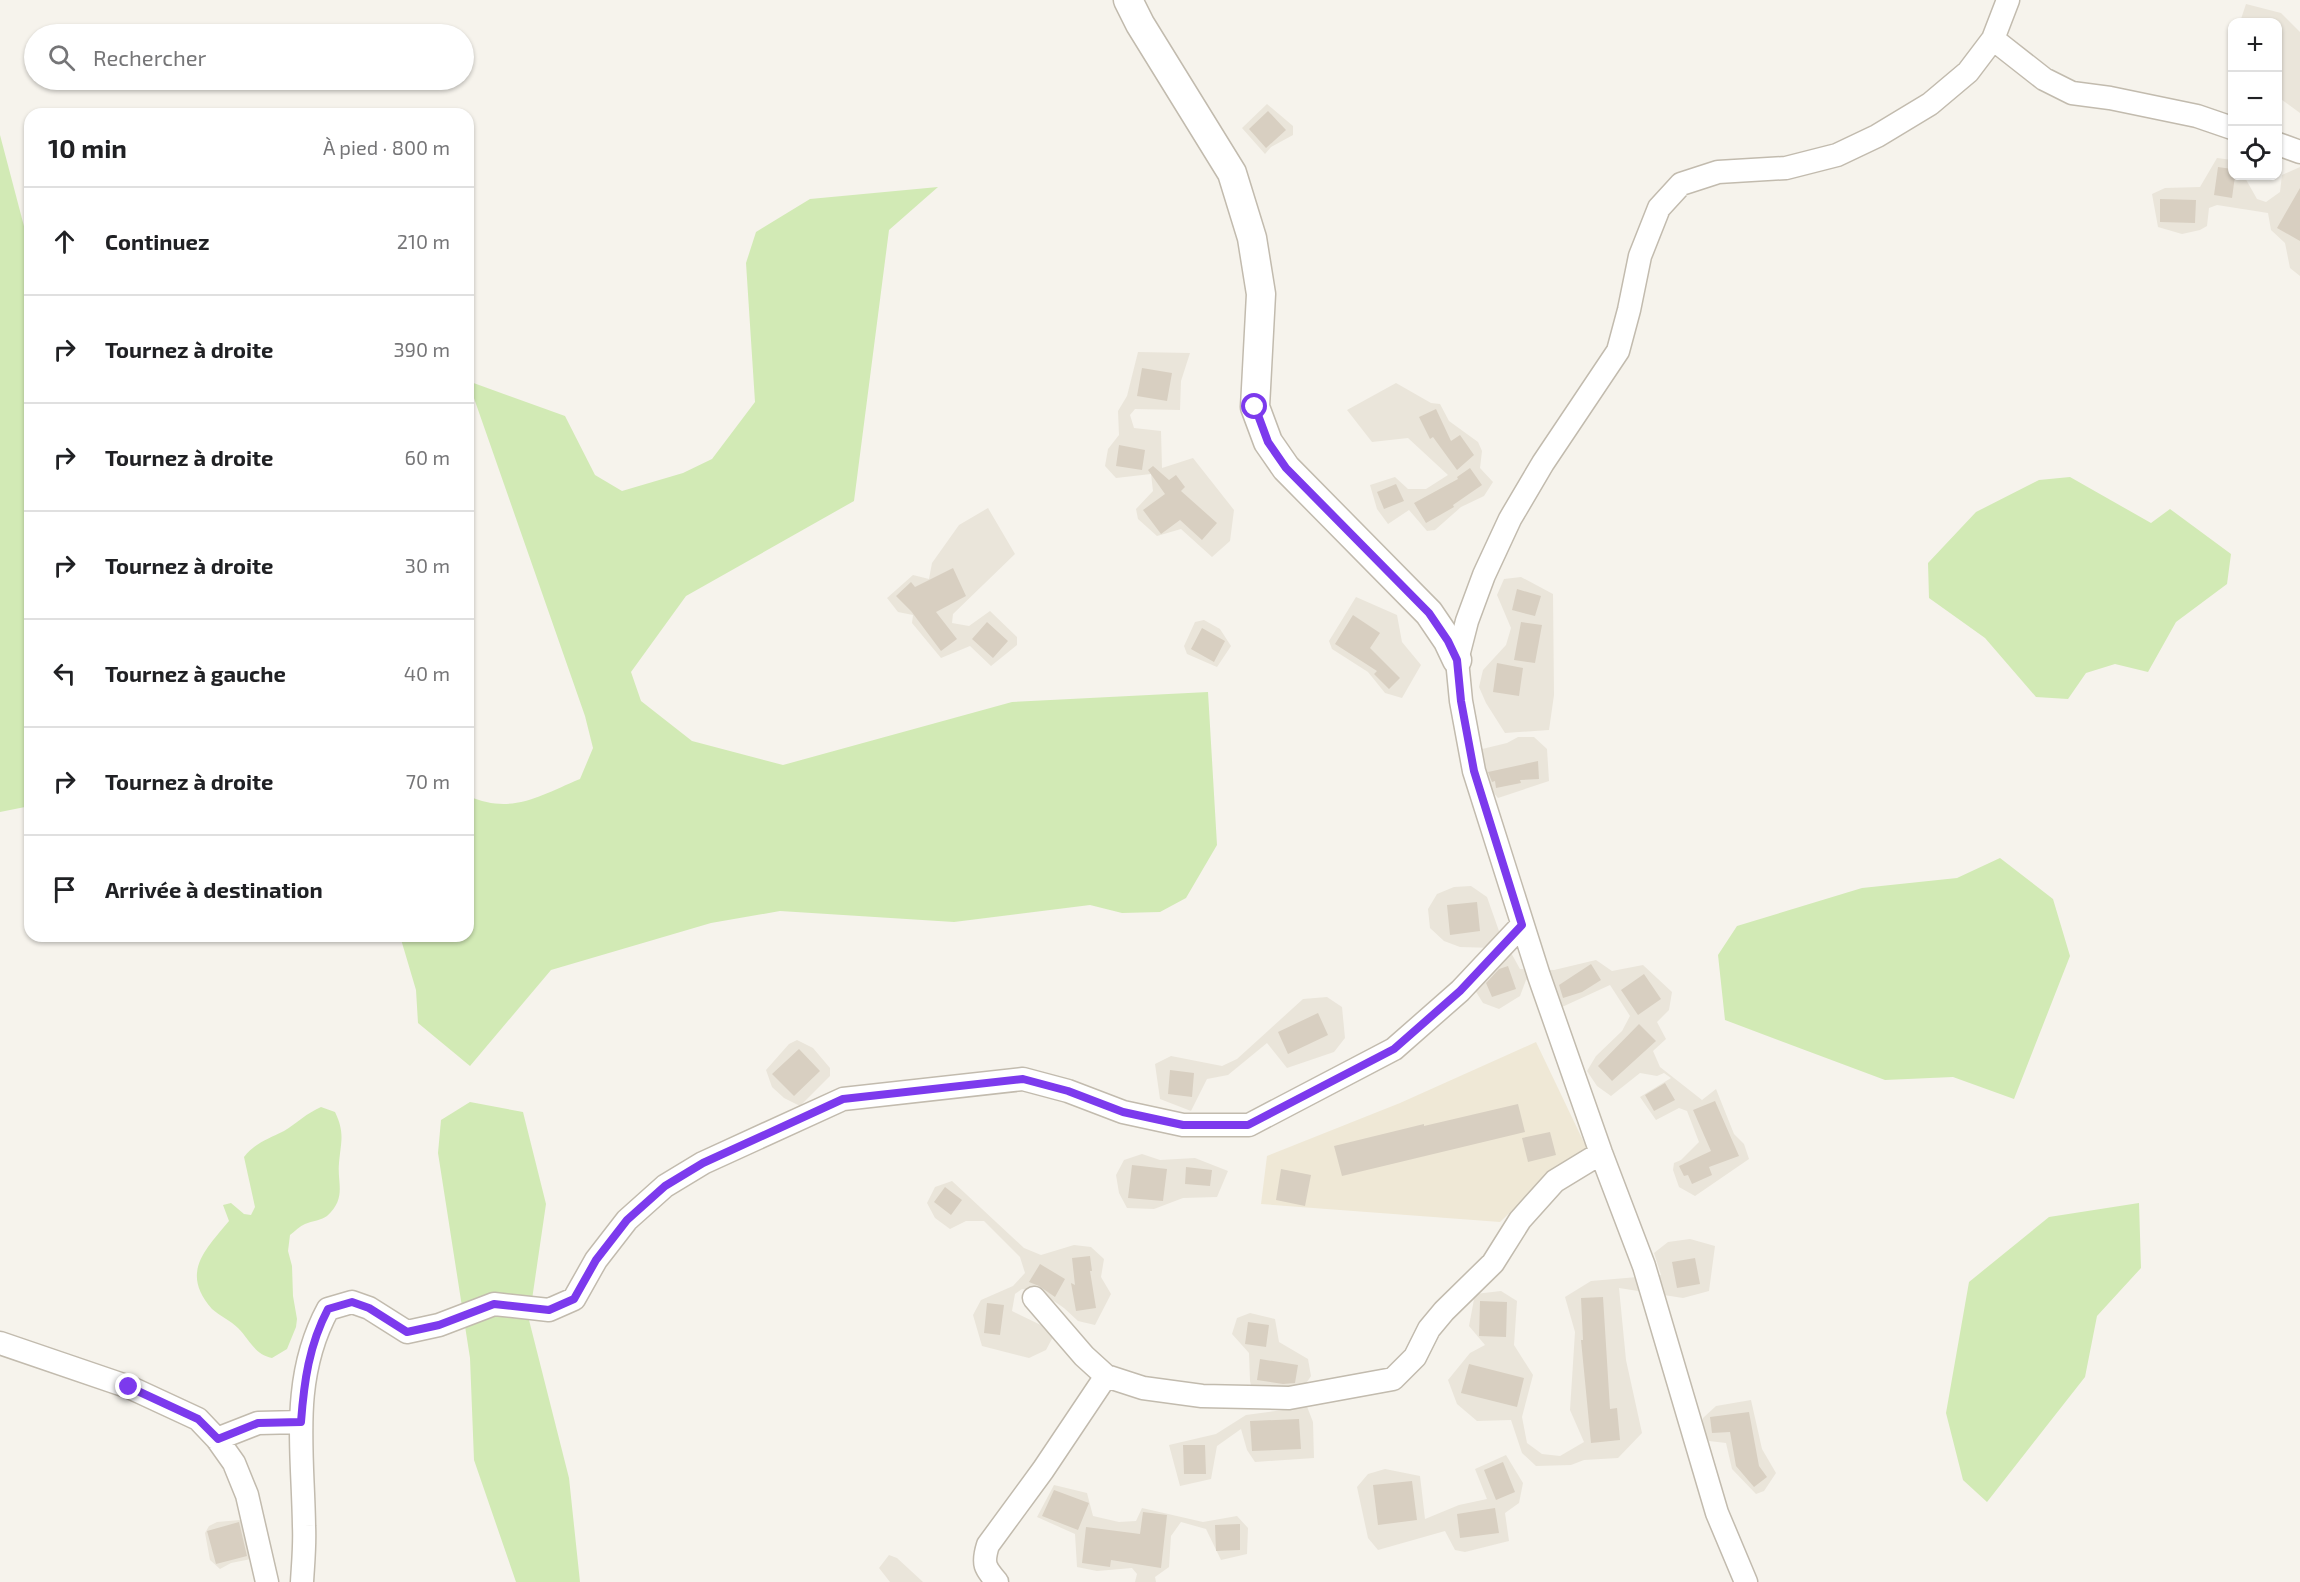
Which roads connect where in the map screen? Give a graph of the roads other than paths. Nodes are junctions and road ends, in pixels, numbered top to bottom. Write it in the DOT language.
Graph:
graph roads {
  1 [pos="1128,0"];
  2 [pos="2008,0"];
  3 [pos="1993,39"];
  4 [pos="2228,127"];
  5 [pos="2282,146"];
  6 [pos="2300,152"];
  7 [pos="1457,660"];
  8 [pos="1522,925"];
  9 [pos="1601,1153"];
  10 [pos="1034,1298"];
  11 [pos="0,1343"];
  12 [pos="1106,1376"];
  13 [pos="301,1422"];
  14 [pos="218,1439"];
  15 [pos="267,1582"];
  16 [pos="302,1582"];
  17 [pos="997,1582"];
  18 [pos="1746,1582"];
  1 -- 7 [label="street"];
  2 -- 3 [label="street"];
  3 -- 4 [label="street"];
  3 -- 7 [label="street"];
  5 -- 6 [label="street"];
  7 -- 8 [label="street"];
  8 -- 9 [label="street"];
  8 -- 13 [label="street"];
  9 -- 12 [label="street"];
  9 -- 18 [label="street"];
  10 -- 12 [label="street"];
  11 -- 14 [label="street"];
  12 -- 17 [label="street"];
  13 -- 14 [label="street"];
  13 -- 16 [label="street"];
  14 -- 15 [label="street"];
}
